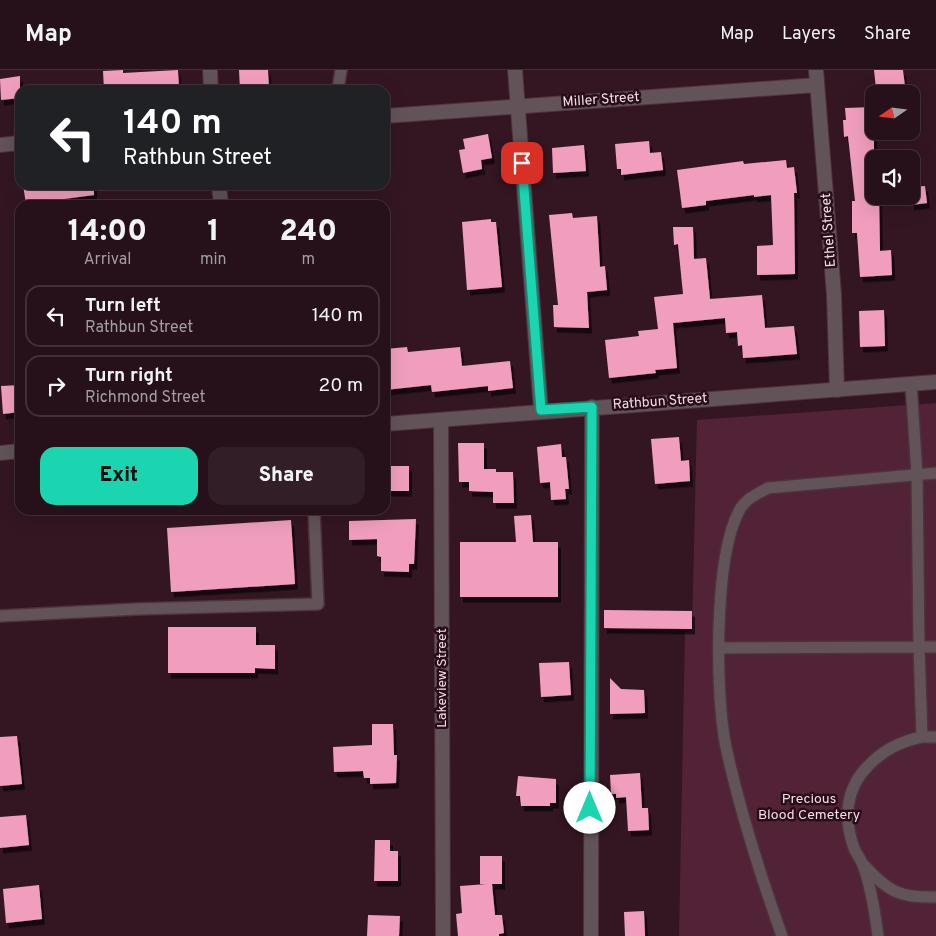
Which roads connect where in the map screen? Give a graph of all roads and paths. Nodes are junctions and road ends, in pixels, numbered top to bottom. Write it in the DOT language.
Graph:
graph roads {
  1 [pos="210,70"];
  2 [pos="341,70"];
  3 [pos="515,70"];
  4 [pos="816,70"];
  5 [pos="817,84"];
  6 [pos="211,85"];
  7 [pos="339,85"];
  8 [pos="518,105"];
  9 [pos="390,116"];
  10 [pos="15,143"];
  11 [pos="0,144"];
  12 [pos="936,382"];
  13 [pos="911,384"];
  14 [pos="837,390"];
  15 [pos="592,407"];
  16 [pos="541,410"];
  17 [pos="441,420"];
  18 [pos="390,424"];
  19 [pos="15,452"];
  20 [pos="0,453"];
  21 [pos="936,473"];
  22 [pos="917,474"];
  23 [pos="314,515"];
  24 [pos="0,616"];
  25 [pos="919,647"];
  26 [pos="936,647"];
  27 [pos="719,648"];
  28 [pos="922,737"];
  29 [pos="936,737"];
  30 [pos="862,863"];
  31 [pos="936,897"];
  32 [pos="442,936"];
  33 [pos="591,936"];
  34 [pos="782,936"];
  35 [pos="878,936"];
  1 -- 6 [label="street"];
  2 -- 7 [label="lane"];
  3 -- 8 [label="street"];
  4 -- 5 [label="street, Ethel Street"];
  5 -- 8 [label="street, Miller Street"];
  5 -- 14 [label="street, Ethel Street"];
  8 -- 9 [label="street, Miller Street"];
  8 -- 16 [label="street"];
  10 -- 11 [label="street"];
  12 -- 13 [label="street, Rathbun Street"];
  13 -- 14 [label="street, Rathbun Street"];
  13 -- 22 [label="lane"];
  14 -- 15 [label="street, Rathbun Street"];
  15 -- 16 [label="street, Rathbun Street"];
  15 -- 33 [label="street"];
  16 -- 17 [label="street, Rathbun Street"];
  17 -- 18 [label="street, Rathbun Street"];
  17 -- 32 [label="street, Lakeview Street"];
  19 -- 20 [label="street"];
  21 -- 22 [label="lane"];
  22 -- 25 [label="lane"];
  22 -- 27 [label="lane"];
  23 -- 24 [label="lane"];
  25 -- 26 [label="lane"];
  25 -- 27 [label="lane"];
  25 -- 28 [label="lane"];
  27 -- 34 [label="lane"];
  28 -- 29 [label="lane"];
  28 -- 30 [label="lane"];
  30 -- 31 [label="lane"];
  30 -- 35 [label="lane"];
}
